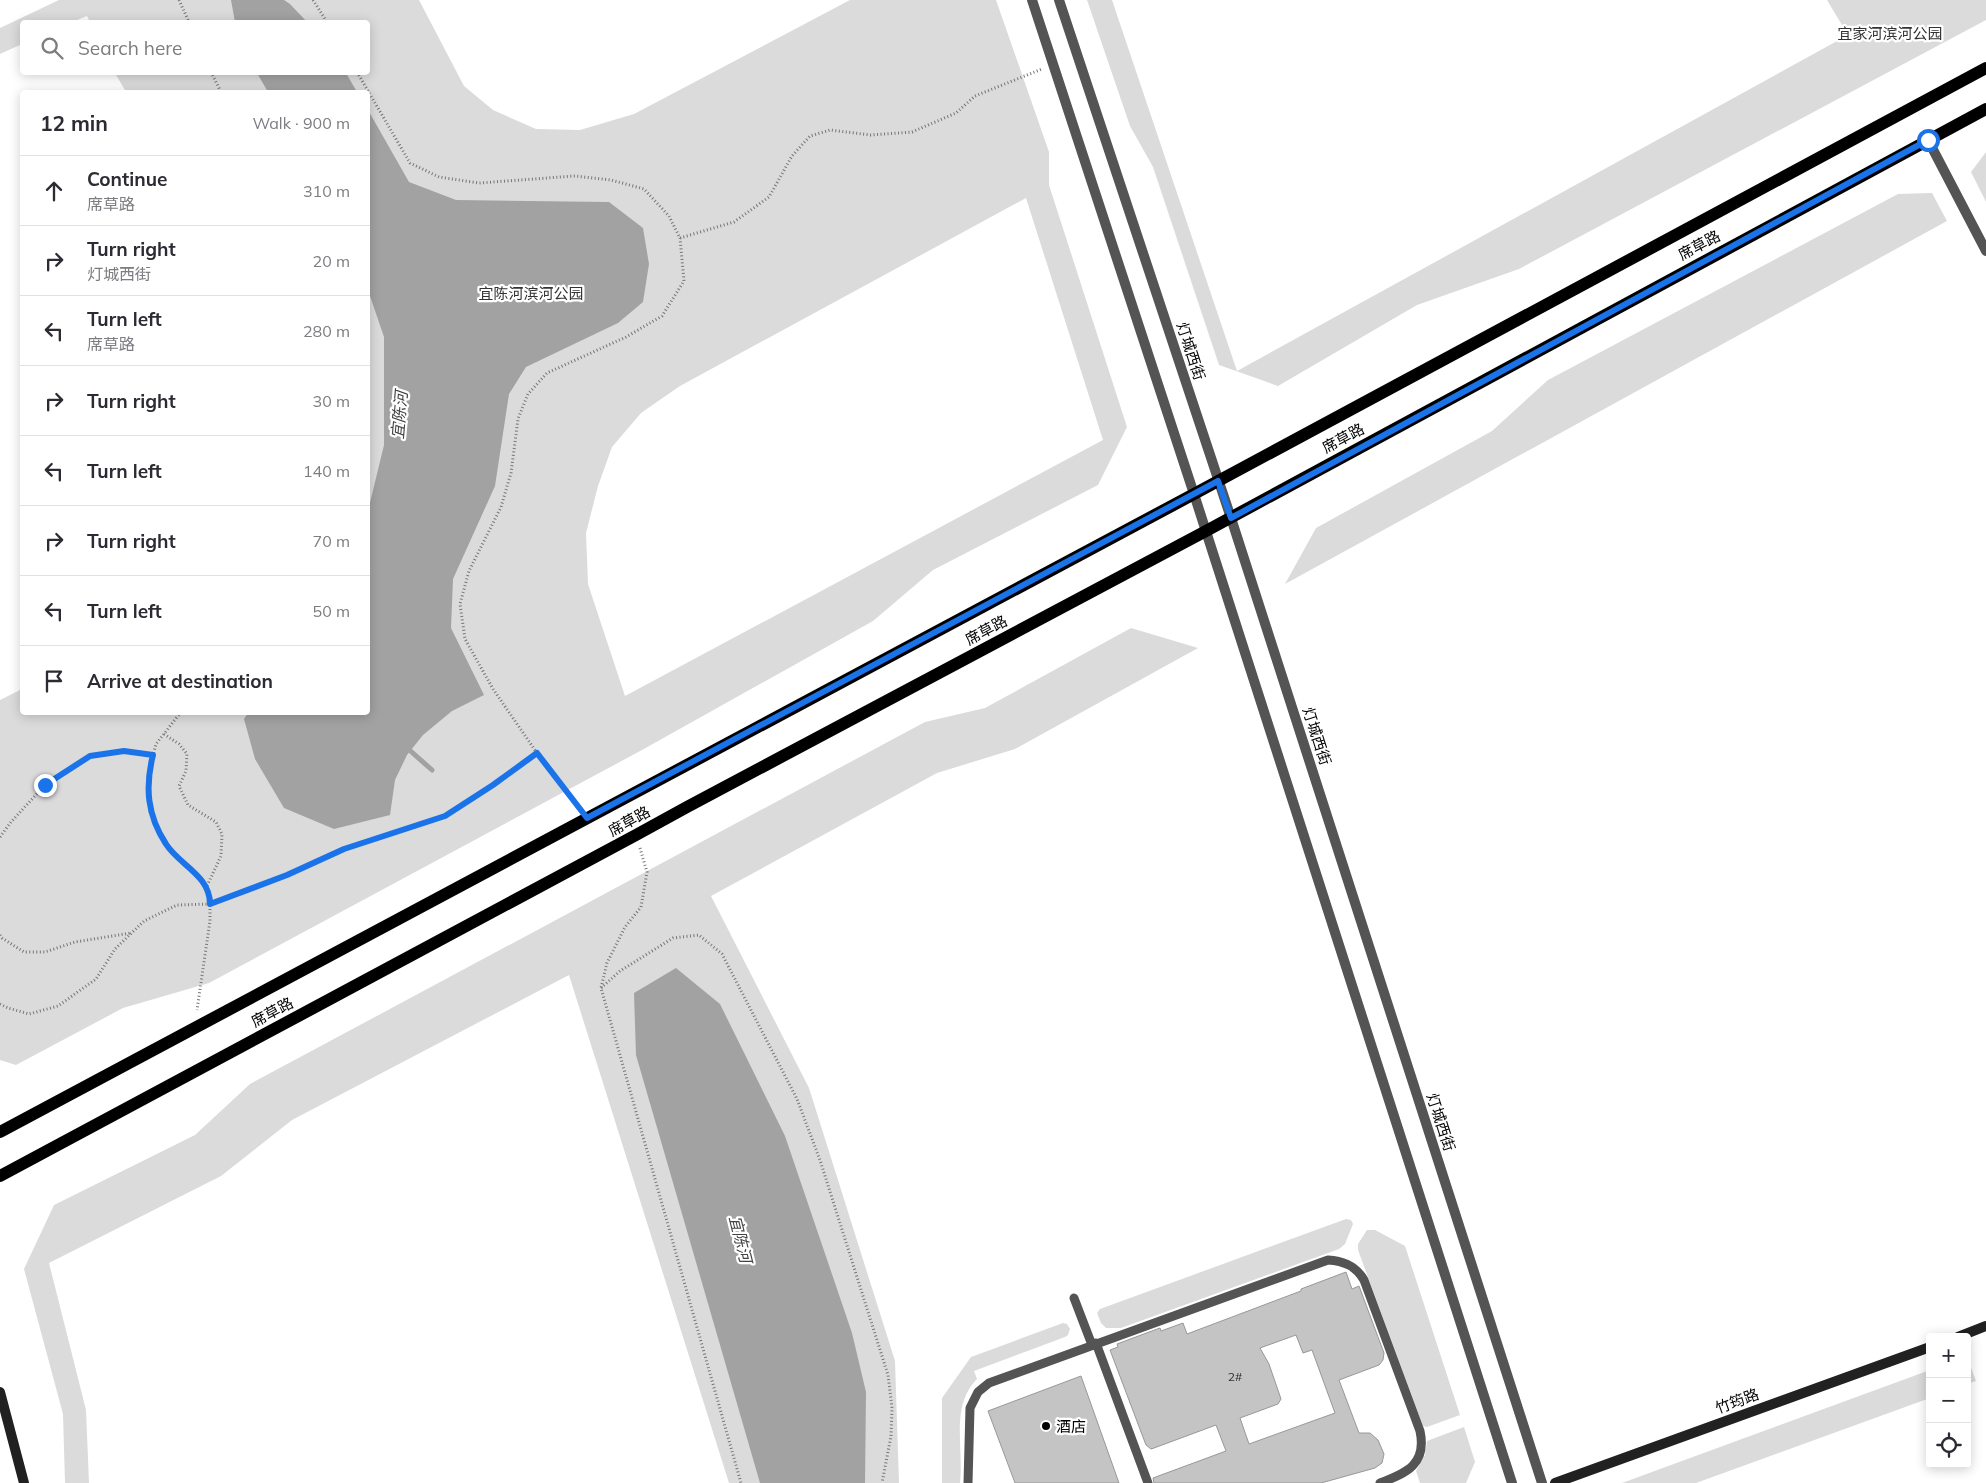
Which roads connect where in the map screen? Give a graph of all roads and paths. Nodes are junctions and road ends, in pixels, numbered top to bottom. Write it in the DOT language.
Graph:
graph roads {
  1 [pos="180,0"];
  2 [pos="313,0"];
  3 [pos="1032,0"];
  4 [pos="1059,0"];
  5 [pos="188,20"];
  6 [pos="326,20"];
  7 [pos="1053,64"];
  8 [pos="1986,68"];
  9 [pos="212,75"];
  10 [pos="359,75"];
  11 [pos="221,90"];
  12 [pos="367,90"];
  13 [pos="370,94"];
  14 [pos="1986,109"];
  15 [pos="1928,140"];
  16 [pos="680,238"];
  17 [pos="1986,251"];
  18 [pos="1218,481"];
  19 [pos="1194,494"];
  20 [pos="1231,518"];
  21 [pos="1206,531"];
  22 [pos="180,715"];
  23 [pos="164,734"];
  24 [pos="537,753"];
  25 [pos="153,755"];
  26 [pos="587,818"];
  27 [pos="636,835"];
  28 [pos="0,837"];
  29 [pos="206,888"];
  30 [pos="210,904"];
  31 [pos="132,933"];
  32 [pos="0,935"];
  33 [pos="601,988"];
  34 [pos="0,1004"];
  35 [pos="195,1027"];
  36 [pos="0,1132"];
  37 [pos="0,1176"];
  38 [pos="1074,1298"];
  39 [pos="1986,1326"];
  40 [pos="1968,1333"];
  41 [pos="1094,1344"];
  42 [pos="1926,1348"];
  43 [pos="0,1392"];
  44 [pos="24,1483"];
  45 [pos="741,1483"];
  46 [pos="882,1483"];
  47 [pos="968,1483"];
  48 [pos="1148,1483"];
  49 [pos="1380,1483"];
  50 [pos="1512,1483"];
  51 [pos="1542,1483"];
  52 [pos="1555,1483"];
  1 -- 5 [label="path"];
  2 -- 6 [label="path"];
  3 -- 7 [label="street"];
  4 -- 18 [label="street, 灯城西街"];
  7 -- 16 [label="path"];
  7 -- 19 [label="street"];
  8 -- 18 [label="main road, 席草路"];
  9 -- 11 [label="path"];
  10 -- 12 [label="path"];
  13 -- 16 [label="path"];
  14 -- 15 [label="main road, 席草路"];
  15 -- 17 [label="street"];
  15 -- 20 [label="main road, 席草路"];
  16 -- 24 [label="path"];
  18 -- 19 [label="main road, 席草路"];
  18 -- 20 [label="street, 灯城西街"];
  19 -- 21 [label="street"];
  19 -- 26 [label="main road, 席草路"];
  20 -- 21 [label="main road, 席草路"];
  20 -- 51 [label="street, 灯城西街"];
  21 -- 27 [label="main road, 席草路"];
  21 -- 50 [label="street"];
  22 -- 23 [label="path"];
  23 -- 25 [label="path"];
  23 -- 29 [label="path"];
  24 -- 26 [label="path"];
  24 -- 30 [label="path"];
  25 -- 28 [label="path"];
  25 -- 29 [label="path"];
  26 -- 35 [label="main road, 席草路"];
  27 -- 33 [label="path"];
  27 -- 37 [label="main road, 席草路"];
  29 -- 30 [label="path"];
  30 -- 31 [label="path"];
  30 -- 35 [label="path"];
  31 -- 32 [label="path"];
  31 -- 34 [label="path"];
  33 -- 45 [label="path"];
  33 -- 46 [label="path"];
  35 -- 36 [label="main road, 席草路"];
  38 -- 41 [label="lane"];
  39 -- 40 [label="main road"];
  41 -- 47 [label="lane"];
  41 -- 48 [label="lane"];
  41 -- 49 [label="lane"];
  42 -- 52 [label="main road, 竹筠路"];
  43 -- 44 [label="main road"];
}
